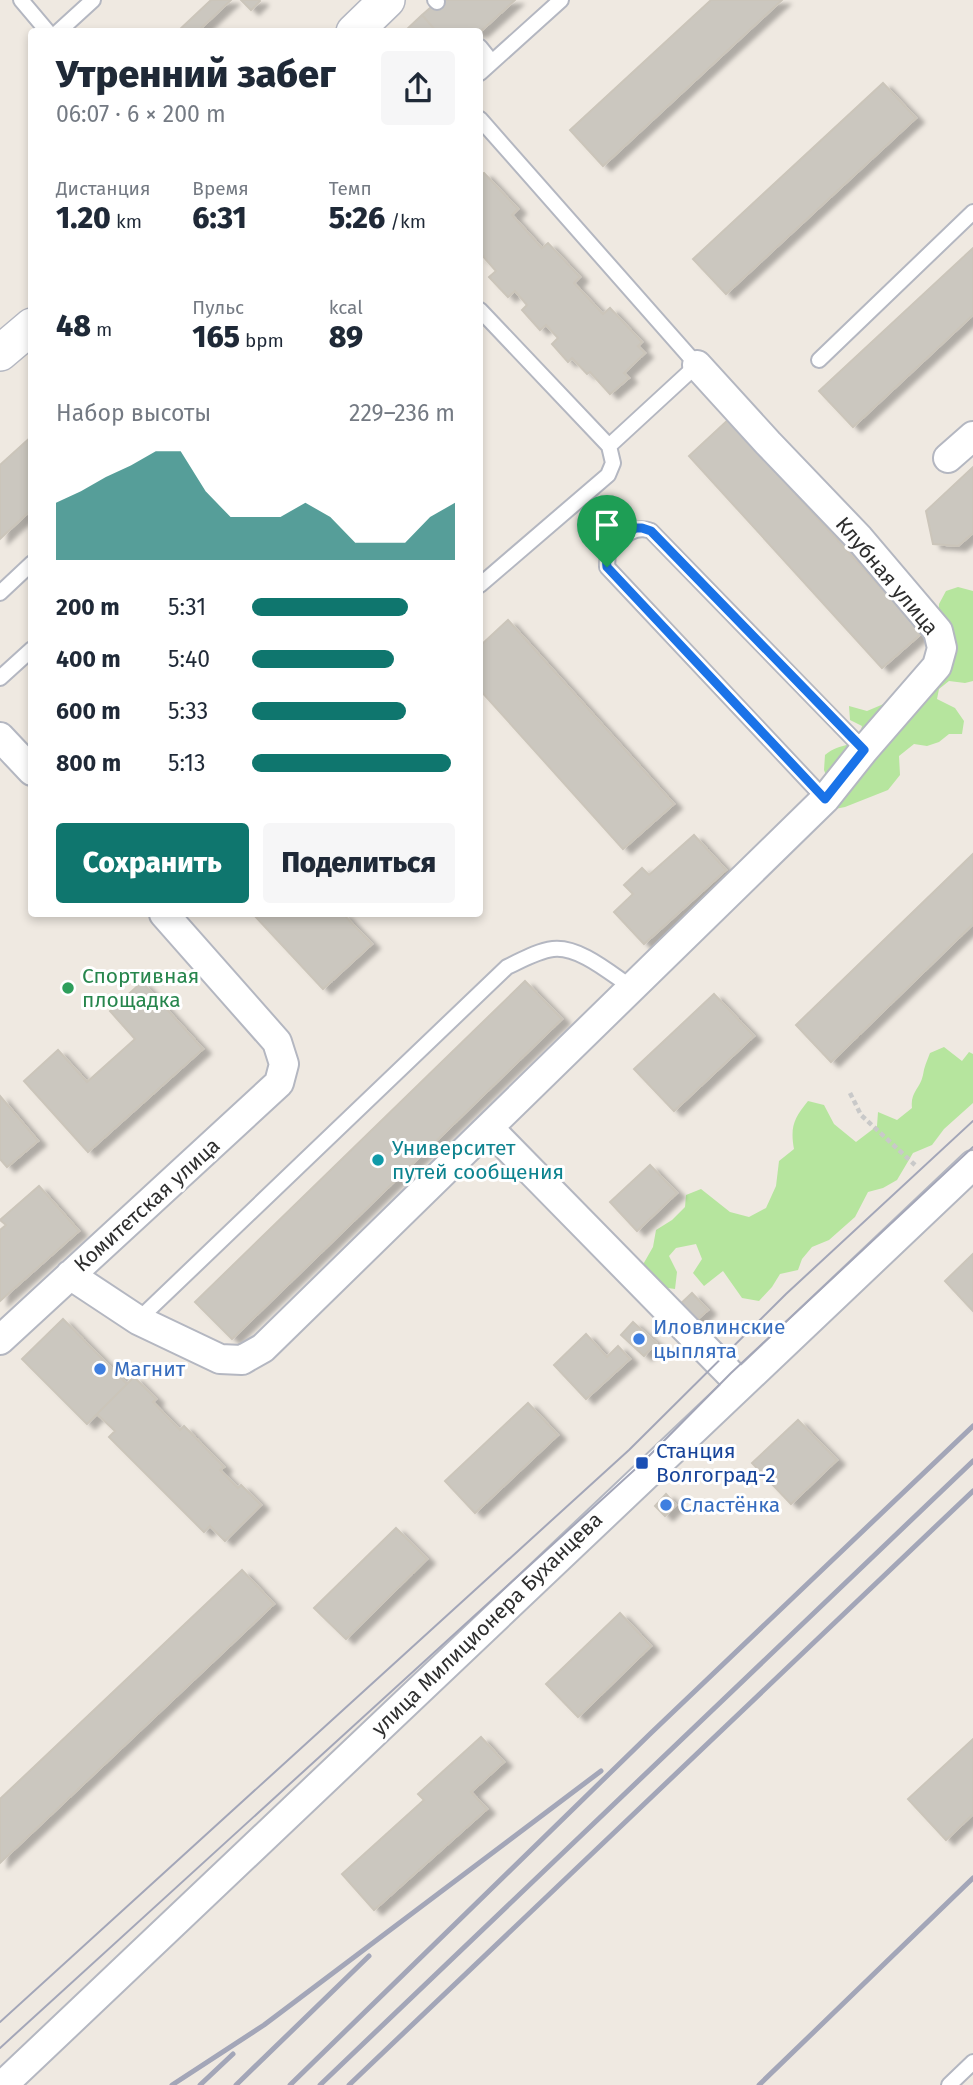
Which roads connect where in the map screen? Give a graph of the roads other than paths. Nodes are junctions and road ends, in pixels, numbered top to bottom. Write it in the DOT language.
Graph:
graph roads {
  1 [pos="21,0"];
  2 [pos="93,0"];
  3 [pos="387,0"];
  4 [pos="561,0"];
  5 [pos="45,28"];
  6 [pos="62,28"];
  7 [pos="358,28"];
  8 [pos="483,51"];
  9 [pos="492,62"];
  10 [pos="483,70"];
  11 [pos="483,122"];
  12 [pos="973,212"];
  13 [pos="483,313"];
  14 [pos="28,329"];
  15 [pos="0,353"];
  16 [pos="819,360"];
  17 [pos="697,365"];
  18 [pos="973,436"];
  19 [pos="609,446"];
  20 [pos="948,458"];
  21 [pos="28,567"];
  22 [pos="483,582"];
  23 [pos="0,593"];
  24 [pos="28,653"];
  25 [pos="0,678"];
  26 [pos="0,737"];
  27 [pos="864,750"];
  28 [pos="28,767"];
  29 [pos="825,799"];
  30 [pos="167,917"];
  31 [pos="631,987"];
  32 [pos="489,1128"];
  33 [pos="973,1165"];
  34 [pos="70,1275"];
  35 [pos="138,1320"];
  36 [pos="0,1340"];
  37 [pos="740,1384"];
  38 [pos="973,2062"];
  39 [pos="3,2085"];
  40 [pos="948,2085"];
  1 -- 5 [label="lane"];
  2 -- 6 [label="lane"];
  3 -- 7 [label="street"];
  4 -- 9 [label="lane"];
  8 -- 9 [label="lane"];
  9 -- 10 [label="lane"];
  11 -- 17 [label="lane"];
  12 -- 16 [label="lane"];
  13 -- 19 [label="lane"];
  14 -- 15 [label="street"];
  17 -- 19 [label="lane"];
  17 -- 27 [label="street, Клубная улица"];
  18 -- 20 [label="street"];
  19 -- 22 [label="lane"];
  21 -- 23 [label="lane"];
  24 -- 25 [label="lane"];
  26 -- 28 [label="street"];
  27 -- 29 [label="street, Клубная улица"];
  27 -- 29 [label="lane"];
  29 -- 31 [label="street, Клубная улица"];
  30 -- 34 [label="street, Комитетская улица"];
  31 -- 32 [label="street, Клубная улица"];
  31 -- 35 [label="lane"];
  32 -- 35 [label="street, Клубная улица"];
  32 -- 37 [label="street"];
  33 -- 37 [label="street, улица Милиционера Буханцева"];
  34 -- 35 [label="street, Клубная улица"];
  34 -- 36 [label="street, Комитетская улица"];
  37 -- 39 [label="street, улица Милиционера Буханцева"];
  38 -- 40 [label="lane"];
}
